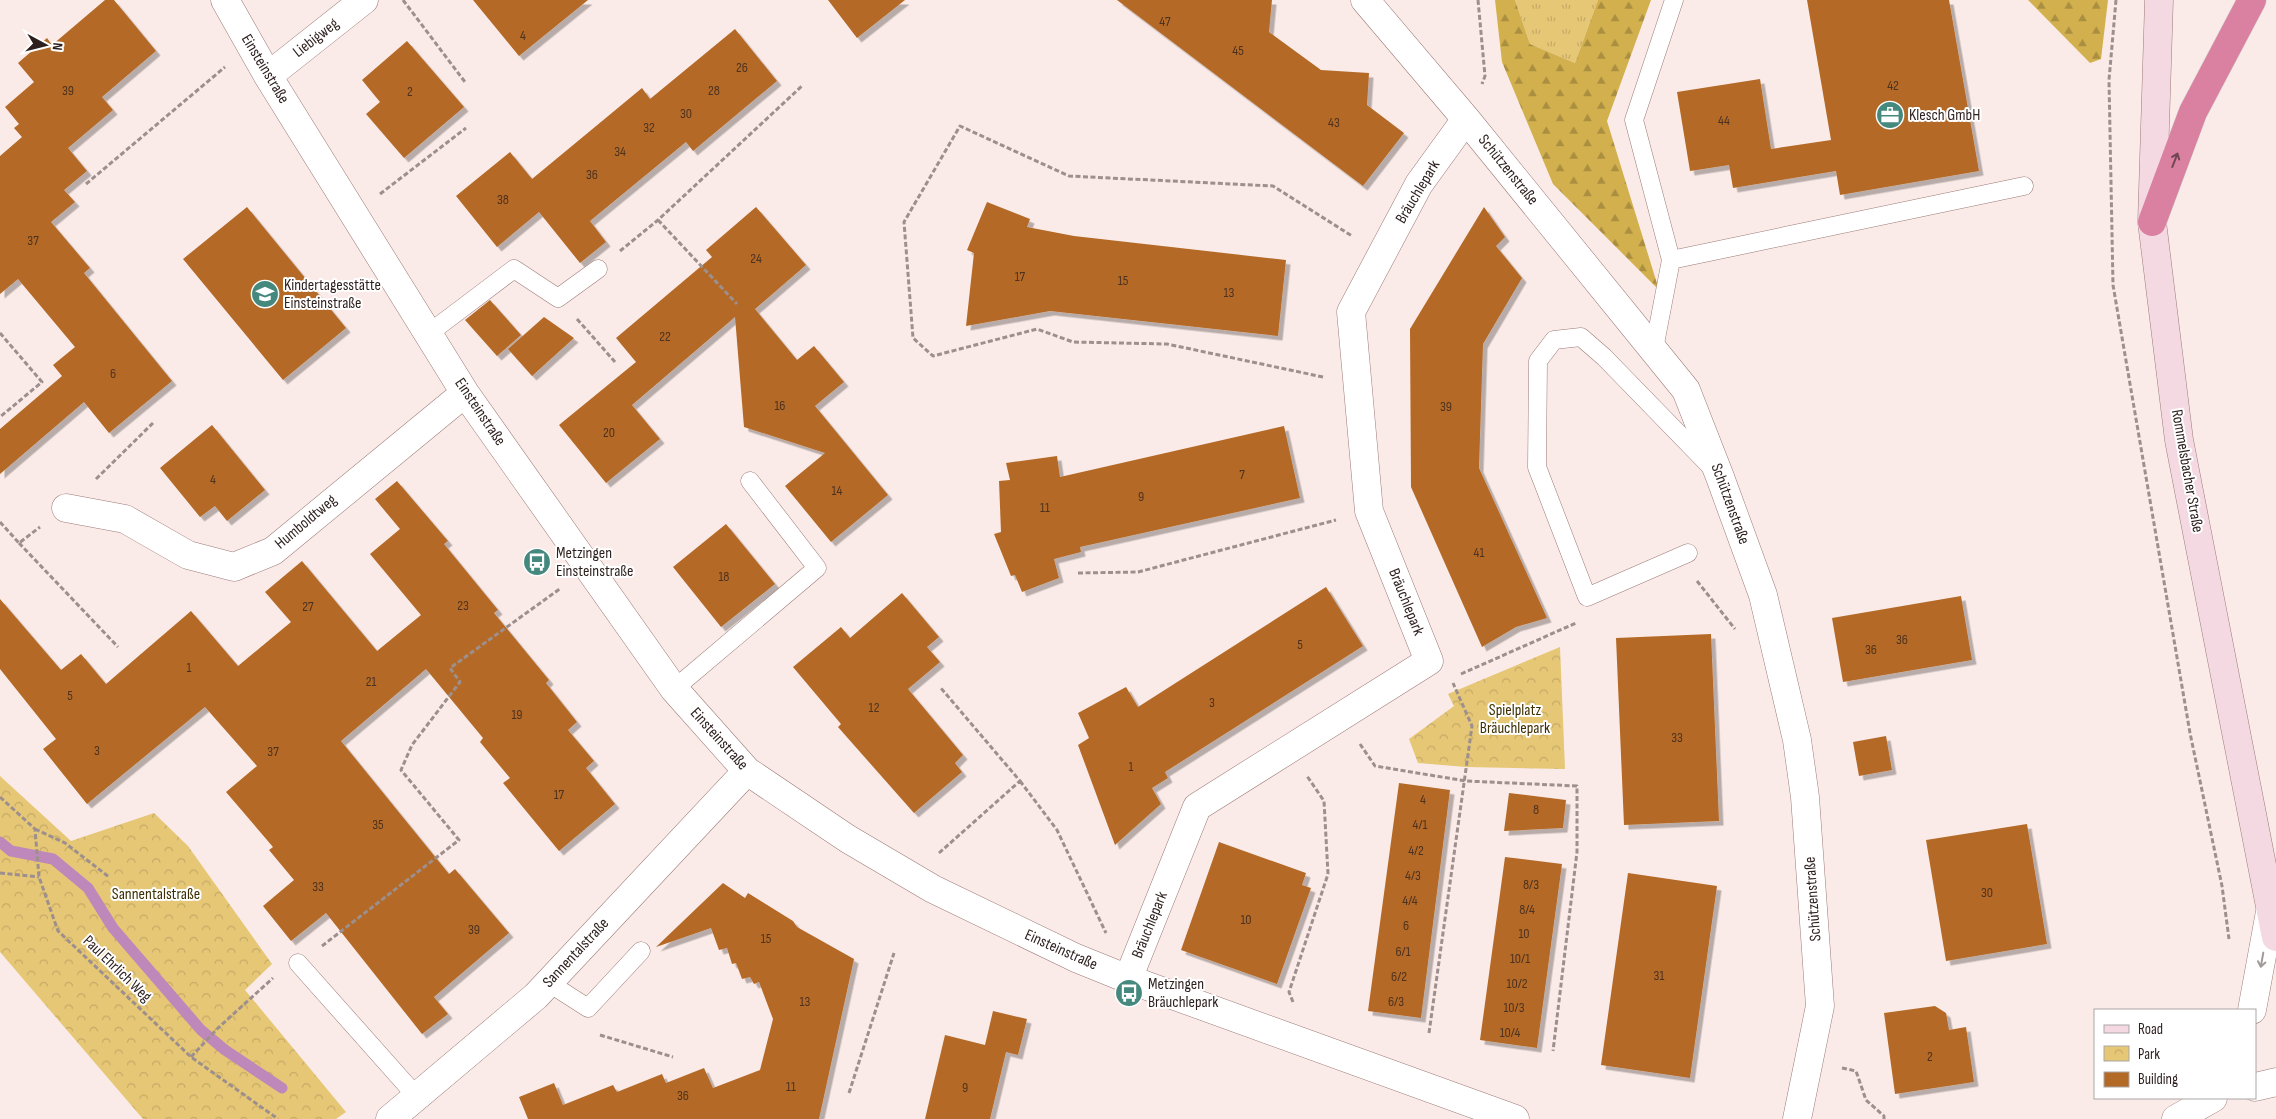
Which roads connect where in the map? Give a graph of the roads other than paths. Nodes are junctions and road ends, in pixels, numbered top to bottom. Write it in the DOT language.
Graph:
graph roads {
  1 [pos="225,0"];
  2 [pos="364,0"];
  3 [pos="1365,0"];
  4 [pos="1674,0"];
  5 [pos="2159,0"];
  6 [pos="2252,0"];
  7 [pos="268,76"];
  8 [pos="1466,118"];
  9 [pos="2024,186"];
  10 [pos="2152,222"];
  11 [pos="1670,260"];
  12 [pos="598,269"];
  13 [pos="428,334"];
  14 [pos="1654,349"];
  15 [pos="465,393"];
  16 [pos="1720,477"];
  17 [pos="750,481"];
  18 [pos="66,508"];
  19 [pos="1688,553"];
  20 [pos="674,689"];
  21 [pos="747,771"];
  22 [pos="2273,925"];
  23 [pos="641,951"];
  24 [pos="298,963"];
  25 [pos="1128,979"];
  26 [pos="548,982"];
  27 [pos="2252,1009"];
  28 [pos="2276,1082"];
  29 [pos="2256,1087"];
  30 [pos="418,1098"];
  31 [pos="390,1119"];
  32 [pos="1515,1119"];
  33 [pos="1798,1119"];
  1 -- 7 [label="street, Einsteinstraße"];
  2 -- 7 [label="street, Liebigweg"];
  3 -- 8 [label="street, Schützenstraße"];
  4 -- 11 [label="lane"];
  5 -- 10 [label="main road, Rommelsbacher Straße"];
  10 -- 6 [label="highway, one-way"];
  7 -- 13 [label="street, Einsteinstraße"];
  8 -- 14 [label="street, Schützenstraße"];
  8 -- 25 [label="street, Bräuchlepark"];
  9 -- 11 [label="lane"];
  10 -- 22 [label="main road, Rommelsbacher Straße"];
  11 -- 14 [label="lane"];
  12 -- 13 [label="lane"];
  13 -- 15 [label="street, Einsteinstraße"];
  14 -- 16 [label="street, Schützenstraße"];
  15 -- 18 [label="street, Humboldtweg"];
  15 -- 20 [label="street, Einsteinstraße"];
  16 -- 19 [label="lane"];
  16 -- 33 [label="street, Schützenstraße"];
  17 -- 20 [label="lane"];
  20 -- 21 [label="street, Einsteinstraße"];
  21 -- 25 [label="street, Einsteinstraße"];
  21 -- 26 [label="street, Sannentalstraße"];
  22 -- 27 [label="street, one-way"];
  23 -- 26 [label="lane"];
  24 -- 30 [label="lane"];
  25 -- 32 [label="street, Einsteinstraße"];
  26 -- 30 [label="street, Sannentalstraße"];
  28 -- 29 [label="street"];
  30 -- 31 [label="street, Sannentalstraße"];
}
